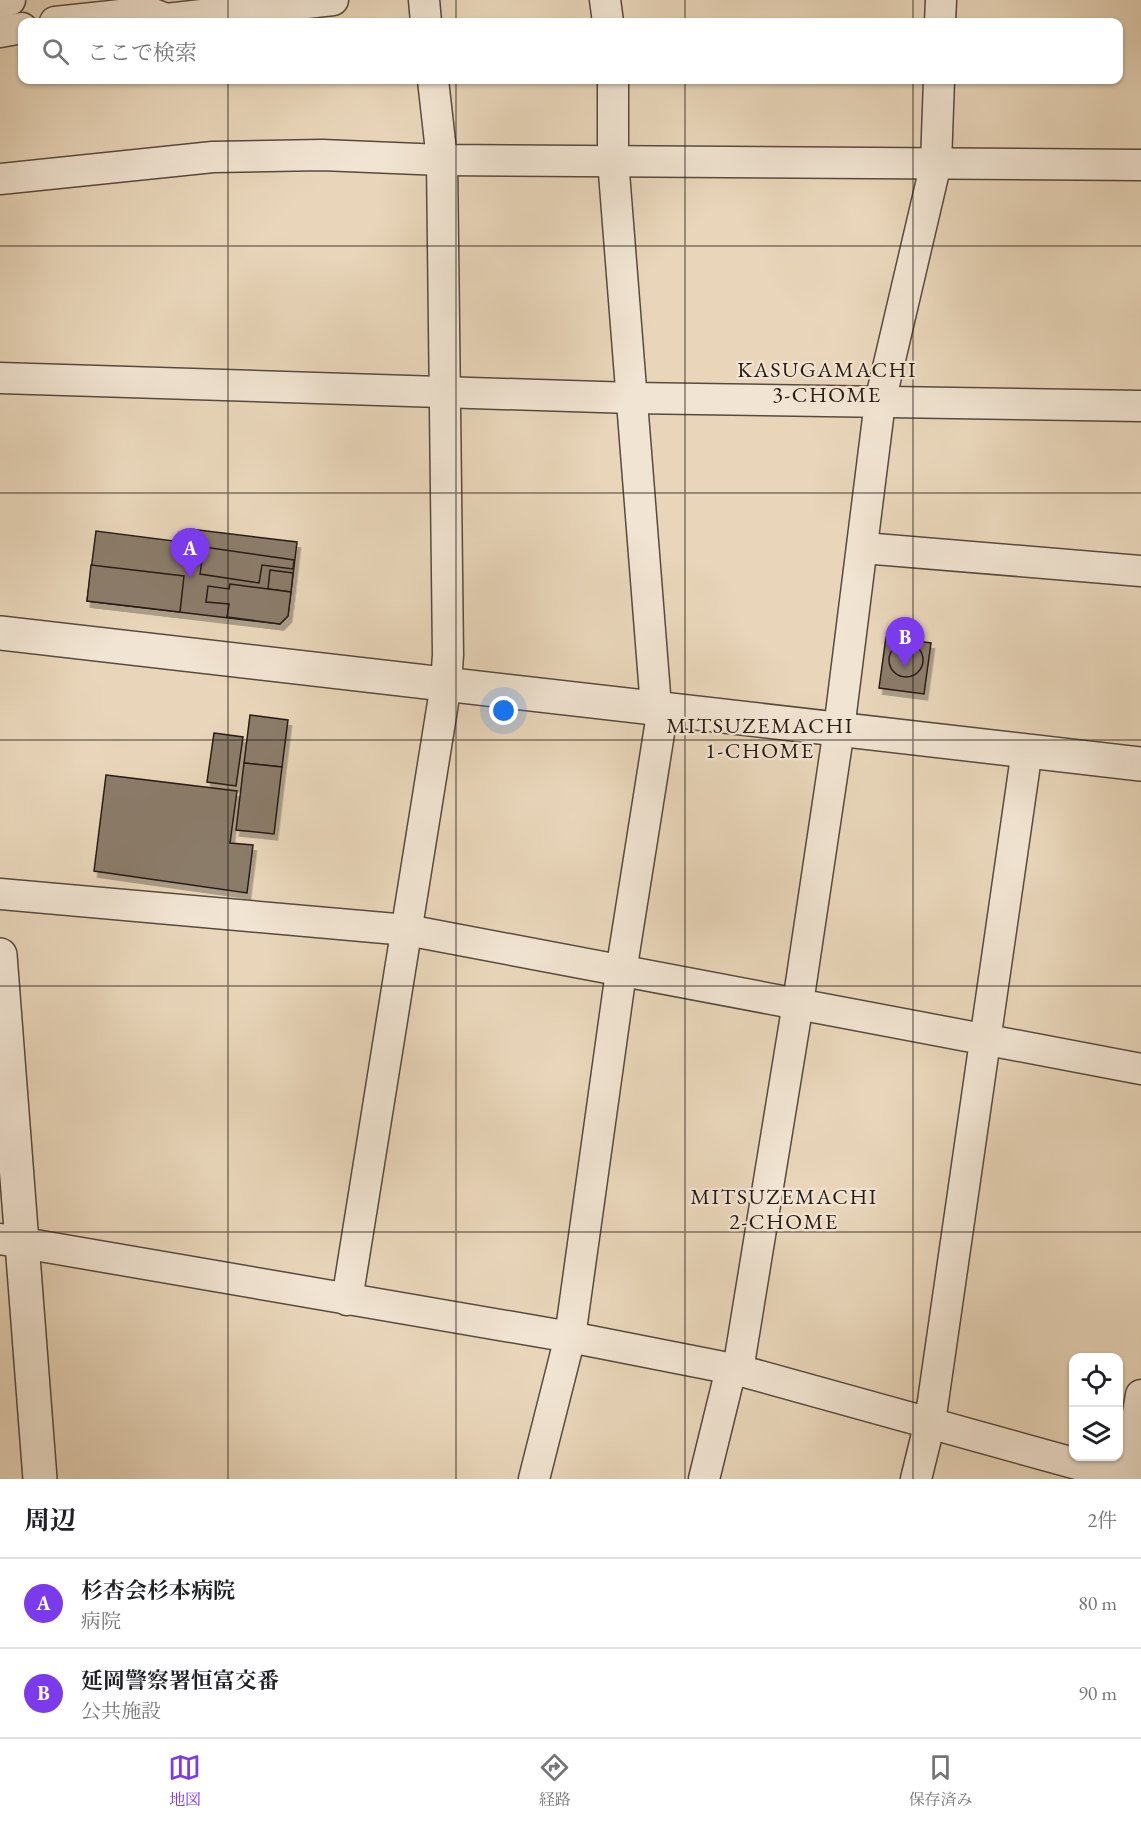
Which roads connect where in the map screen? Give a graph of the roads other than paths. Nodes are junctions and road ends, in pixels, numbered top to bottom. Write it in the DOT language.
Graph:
graph roads {
  1 [pos="10,0"];
  2 [pos="333,0"];
  3 [pos="424,0"];
  4 [pos="605,0"];
  5 [pos="941,0"];
  6 [pos="0,2"];
  7 [pos="92,18"];
  8 [pos="163,18"];
  9 [pos="174,18"];
  10 [pos="426,18"];
  11 [pos="607,18"];
  12 [pos="940,18"];
  13 [pos="18,29"];
  14 [pos="0,32"];
  15 [pos="433,84"];
  16 [pos="613,84"];
  17 [pos="939,84"];
  18 [pos="442,160"];
  19 [pos="613,160"];
  20 [pos="936,163"];
  21 [pos="1141,165"];
  22 [pos="0,179"];
  23 [pos="0,378"];
  24 [pos="445,391"];
  25 [pos="632,398"];
  26 [pos="880,402"];
  27 [pos="1141,406"];
  28 [pos="863,548"];
  29 [pos="1141,571"];
  30 [pos="0,633"];
  31 [pos="446,684"];
  32 [pos="659,707"];
  33 [pos="839,729"];
  34 [pos="1027,750"];
  35 [pos="1141,764"];
  36 [pos="0,894"];
  37 [pos="407,930"];
  38 [pos="0,955"];
  39 [pos="621,972"];
  40 [pos="798,1003"];
  41 [pos="986,1040"];
  42 [pos="1141,1069"];
  43 [pos="11,1241"];
  44 [pos="347,1299"];
  45 [pos="570,1337"];
  46 [pos="734,1369"];
  47 [pos="1141,1395"];
  48 [pos="930,1422"];
  49 [pos="40,1479"];
  50 [pos="534,1479"];
  51 [pos="704,1479"];
  52 [pos="916,1479"];
  53 [pos="1129,1479"];
  1 -- 6 [label="street"];
  2 -- 9 [label="street"];
  3 -- 10 [label="street"];
  4 -- 11 [label="street"];
  5 -- 12 [label="street"];
  7 -- 8 [label="street"];
  13 -- 14 [label="street"];
  15 -- 18 [label="street"];
  16 -- 19 [label="street"];
  17 -- 20 [label="street"];
  18 -- 19 [label="street"];
  18 -- 22 [label="street"];
  18 -- 24 [label="street"];
  19 -- 20 [label="street"];
  19 -- 25 [label="street"];
  20 -- 21 [label="street"];
  20 -- 26 [label="street"];
  23 -- 24 [label="street"];
  24 -- 25 [label="street"];
  24 -- 31 [label="street"];
  25 -- 26 [label="street"];
  25 -- 32 [label="street"];
  26 -- 27 [label="street"];
  26 -- 28 [label="street"];
  28 -- 29 [label="street"];
  28 -- 33 [label="street"];
  30 -- 31 [label="street"];
  31 -- 32 [label="street"];
  31 -- 37 [label="street"];
  32 -- 33 [label="street"];
  32 -- 39 [label="street"];
  33 -- 34 [label="street"];
  33 -- 40 [label="street"];
  34 -- 35 [label="street"];
  34 -- 41 [label="street"];
  36 -- 37 [label="street"];
  37 -- 39 [label="street"];
  37 -- 44 [label="street"];
  38 -- 43 [label="street"];
  39 -- 40 [label="street"];
  39 -- 45 [label="street"];
  40 -- 41 [label="street"];
  40 -- 46 [label="street"];
  41 -- 42 [label="street"];
  41 -- 48 [label="street"];
  43 -- 44 [label="street"];
  43 -- 49 [label="street"];
  44 -- 45 [label="street"];
  45 -- 46 [label="street"];
  45 -- 50 [label="street"];
  46 -- 48 [label="street"];
  46 -- 51 [label="street"];
  47 -- 53 [label="street"];
  48 -- 52 [label="street"];
  48 -- 53 [label="street"];
}
